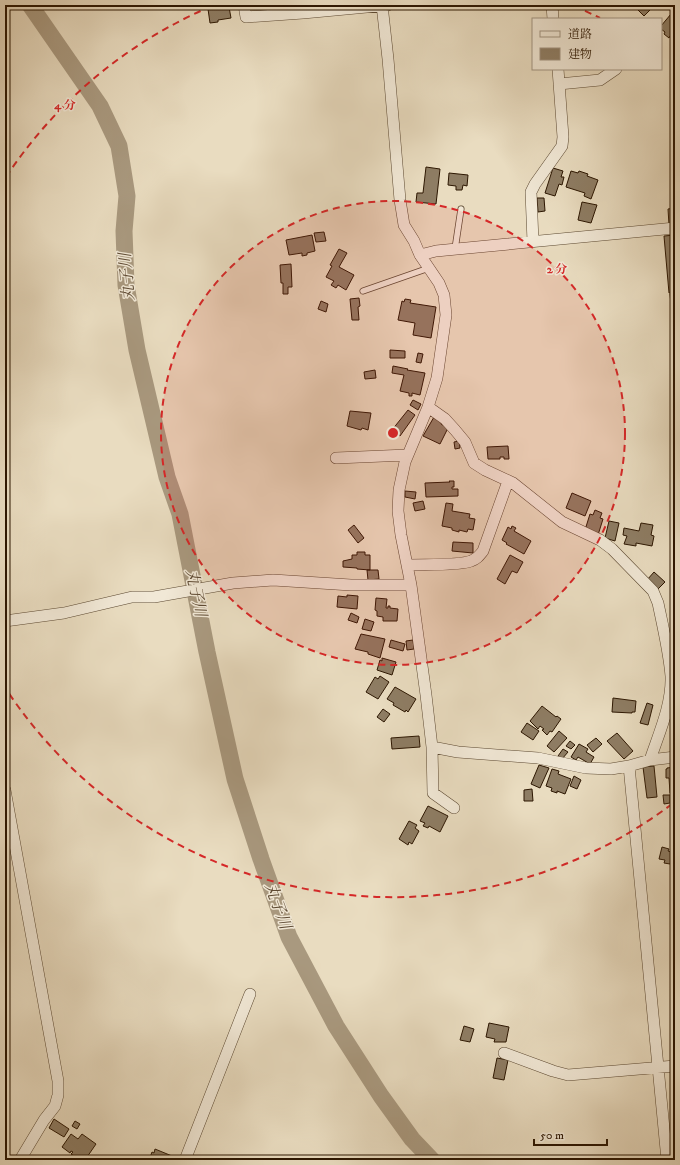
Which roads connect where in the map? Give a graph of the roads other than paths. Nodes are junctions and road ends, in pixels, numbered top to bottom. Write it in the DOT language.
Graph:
graph roads {
  1 [pos="244,5"];
  2 [pos="384,5"];
  3 [pos="552,5"];
  4 [pos="553,18"];
  5 [pos="558,70"];
  6 [pos="615,70"];
  7 [pos="559,84"];
  8 [pos="461,209"];
  9 [pos="675,228"];
  10 [pos="533,242"];
  11 [pos="455,250"];
  12 [pos="420,255"];
  13 [pos="429,268"];
  14 [pos="363,291"];
  15 [pos="428,407"];
  16 [pos="407,455"];
  17 [pos="336,458"];
  18 [pos="508,481"];
  19 [pos="408,565"];
  20 [pos="411,585"];
  21 [pos="5,621"];
  22 [pos="432,747"];
  23 [pos="675,757"];
  24 [pos="650,760"];
  25 [pos="629,766"];
  26 [pos="5,790"];
  27 [pos="454,808"];
  28 [pos="250,994"];
  29 [pos="504,1053"];
  30 [pos="675,1066"];
  31 [pos="657,1067"];
  32 [pos="20,1160"];
  33 [pos="185,1160"];
  34 [pos="667,1160"];
  1 -- 2 [label="street"];
  2 -- 12 [label="street"];
  3 -- 4 [label="street"];
  5 -- 7 [label="street"];
  6 -- 7 [label="street"];
  7 -- 10 [label="street"];
  8 -- 11 [label="lane"];
  9 -- 10 [label="street"];
  10 -- 11 [label="street"];
  11 -- 12 [label="street"];
  12 -- 13 [label="street"];
  13 -- 14 [label="lane"];
  13 -- 15 [label="street"];
  15 -- 16 [label="street"];
  15 -- 18 [label="street"];
  16 -- 17 [label="street"];
  16 -- 19 [label="street"];
  18 -- 19 [label="street"];
  18 -- 24 [label="street"];
  19 -- 20 [label="street"];
  20 -- 21 [label="street"];
  20 -- 22 [label="street"];
  22 -- 25 [label="street"];
  22 -- 27 [label="street"];
  23 -- 24 [label="street"];
  24 -- 25 [label="street"];
  25 -- 31 [label="street"];
  26 -- 32 [label="street"];
  28 -- 33 [label="street"];
  29 -- 31 [label="street"];
  30 -- 31 [label="street"];
  31 -- 34 [label="street"];
}
